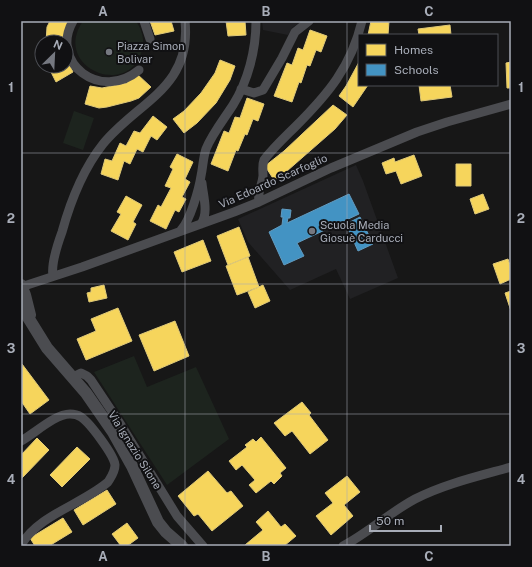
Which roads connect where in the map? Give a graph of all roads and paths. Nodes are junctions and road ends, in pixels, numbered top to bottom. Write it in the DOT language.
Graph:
graph roads {
  1 [pos="73,21"];
  2 [pos="144,21"];
  3 [pos="185,21"];
  4 [pos="256,21"];
  5 [pos="309,21"];
  6 [pos="362,21"];
  7 [pos="359,34"];
  8 [pos="358,36"];
  9 [pos="150,39"];
  10 [pos="138,70"];
  11 [pos="241,89"];
  12 [pos="511,104"];
  13 [pos="201,178"];
  14 [pos="259,202"];
  15 [pos="205,209"];
  16 [pos="191,210"];
  17 [pos="215,219"];
  18 [pos="199,225"];
  19 [pos="181,230"];
  20 [pos="53,276"];
  21 [pos="21,286"];
  22 [pos="21,306"];
  23 [pos="34,326"];
  24 [pos="73,377"];
  25 [pos="21,441"];
  26 [pos="511,467"];
  27 [pos="194,536"];
  28 [pos="21,545"];
  29 [pos="182,546"];
  30 [pos="197,546"];
  31 [pos="203,546"];
  32 [pos="342,546"];
  1 -- 10 [label="street"];
  2 -- 9 [label="street"];
  3 -- 20 [label="street"];
  4 -- 11 [label="street"];
  5 -- 11 [label="street"];
  6 -- 7 [label="street"];
  8 -- 14 [label="street"];
  11 -- 13 [label="street"];
  12 -- 14 [label="street, Via Edoardo Scarfoglio"];
  13 -- 15 [label="street"];
  13 -- 16 [label="street"];
  14 -- 17 [label="street, Via Edoardo Scarfoglio"];
  15 -- 17 [label="street"];
  15 -- 18 [label="street"];
  16 -- 18 [label="street"];
  16 -- 19 [label="street"];
  17 -- 18 [label="street, Via Edoardo Scarfoglio"];
  18 -- 19 [label="street, Via Edoardo Scarfoglio"];
  19 -- 20 [label="street, Via Edoardo Scarfoglio"];
  20 -- 21 [label="street, Via Edoardo Scarfoglio"];
  21 -- 23 [label="street, Via Ignazio Silone"];
  22 -- 23 [label="street, Via Ignazio Silone"];
  23 -- 24 [label="street, Via Ignazio Silone"];
  24 -- 27 [label="street, Via Ignazio Silone"];
  24 -- 29 [label="street, Via Ignazio Silone"];
  25 -- 28 [label="street"];
  26 -- 32 [label="street"];
  27 -- 30 [label="street, Via Ignazio Silone"];
  27 -- 31 [label="street, Via Ignazio Silone"];
}
